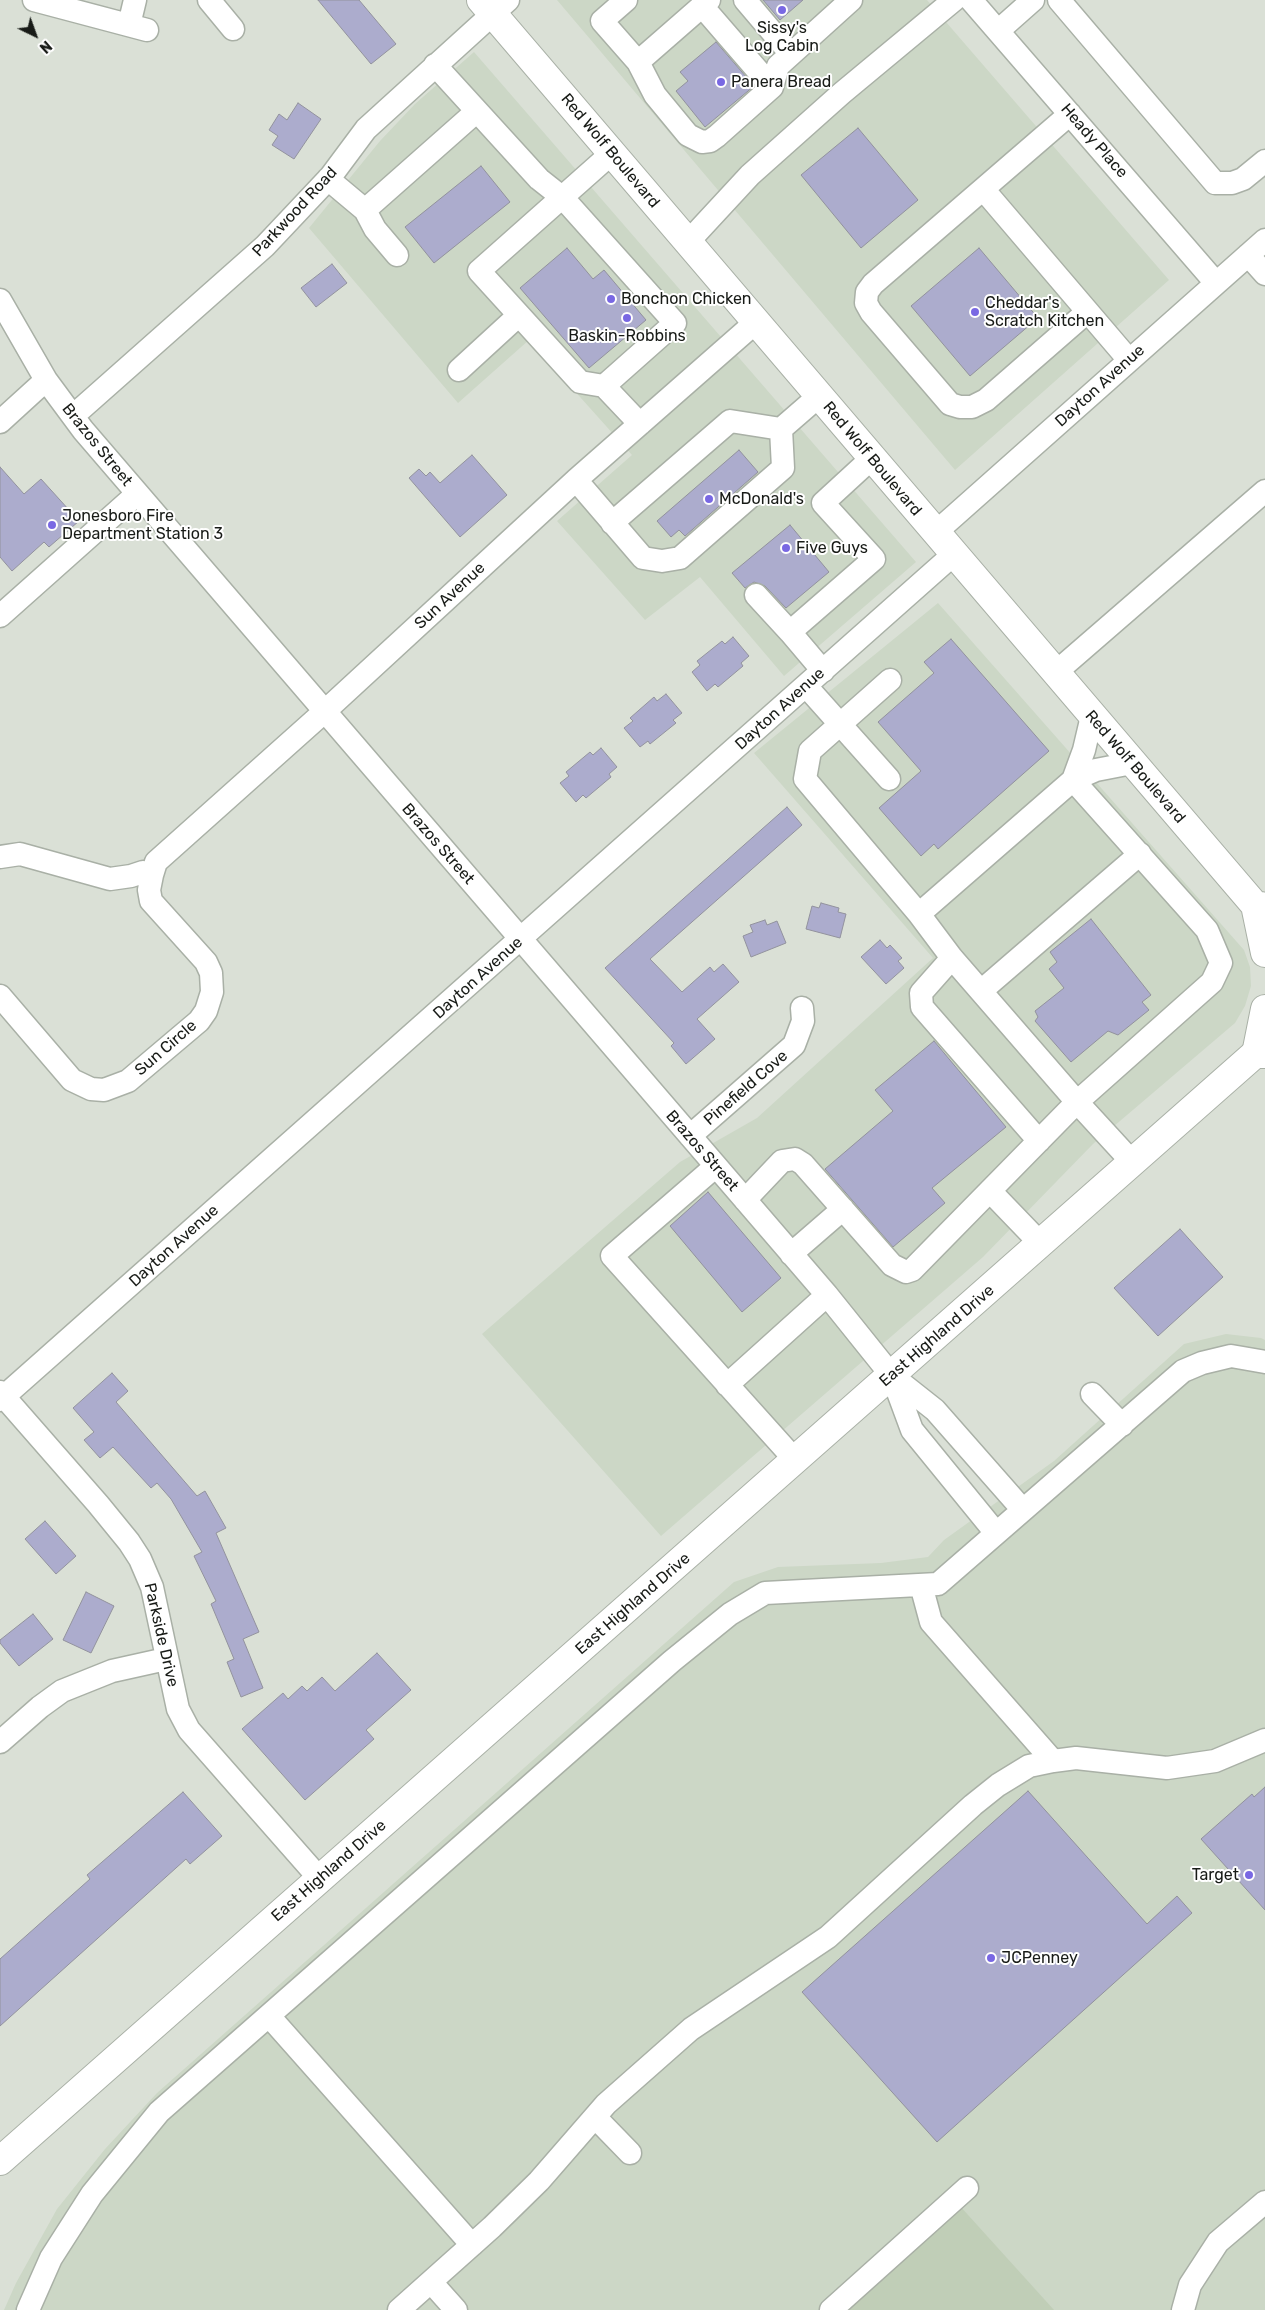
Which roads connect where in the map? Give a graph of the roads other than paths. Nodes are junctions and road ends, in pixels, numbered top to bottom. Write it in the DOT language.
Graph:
graph roads {
  1 [pos="34,0"];
  2 [pos="135,0"];
  3 [pos="209,0"];
  4 [pos="626,0"];
  5 [pos="745,0"];
  6 [pos="851,0"];
  7 [pos="954,0"];
  8 [pos="971,0"];
  9 [pos="1033,0"];
  10 [pos="1059,0"];
  11 [pos="706,3"];
  12 [pos="494,5"];
  13 [pos="233,29"];
  14 [pos="998,31"];
  15 [pos="790,53"];
  16 [pos="638,62"];
  17 [pos="435,65"];
  18 [pos="770,89"];
  19 [pos="477,111"];
  20 [pos="1070,114"];
  21 [pos="612,153"];
  22 [pos="1265,160"];
  23 [pos="328,179"];
  24 [pos="983,189"];
  25 [pos="563,198"];
  26 [pos="365,210"];
  27 [pos="1265,240"];
  28 [pos="688,242"];
  29 [pos="397,255"];
  30 [pos="1248,255"];
  31 [pos="1265,274"];
  32 [pos="1216,283"];
  33 [pos="0,300"];
  34 [pos="1087,312"];
  35 [pos="519,315"];
  36 [pos="756,322"];
  37 [pos="1129,360"];
  38 [pos="459,370"];
  39 [pos="46,380"];
  40 [pos="604,386"];
  41 [pos="819,396"];
  42 [pos="73,416"];
  43 [pos="0,422"];
  44 [pos="640,424"];
  45 [pos="781,428"];
  46 [pos="872,458"];
  47 [pos="576,480"];
  48 [pos="137,494"];
  49 [pos="1263,498"];
  50 [pos="612,523"];
  51 [pos="935,533"];
  52 [pos="954,554"];
  53 [pos="756,595"];
  54 [pos="0,616"];
  55 [pos="790,632"];
  56 [pos="823,671"];
  57 [pos="1055,673"];
  58 [pos="890,680"];
  59 [pos="806,686"];
  60 [pos="324,712"];
  61 [pos="1092,716"];
  62 [pos="840,724"];
  63 [pos="1132,763"];
  64 [pos="889,779"];
  65 [pos="1073,780"];
  66 [pos="1140,854"];
  67 [pos="0,857"];
  68 [pos="152,875"];
  69 [pos="1262,910"];
  70 [pos="919,914"];
  71 [pos="521,940"];
  72 [pos="1265,953"];
  73 [pos="952,958"];
  74 [pos="981,991"];
  75 [pos="0,996"];
  76 [pos="802,1008"];
  77 [pos="1265,1010"];
  78 [pos="1262,1051"];
  79 [pos="1077,1102"];
  80 [pos="690,1136"];
  81 [pos="1039,1141"];
  82 [pos="1133,1163"];
  83 [pos="716,1166"];
  84 [pos="990,1191"];
  85 [pos="744,1200"];
  86 [pos="843,1209"];
  87 [pos="1041,1244"];
  88 [pos="791,1254"];
  89 [pos="827,1295"];
  90 [pos="1265,1362"];
  91 [pos="892,1376"];
  92 [pos="727,1385"];
  93 [pos="1092,1394"];
  94 [pos="1,1396"];
  95 [pos="1122,1425"];
  96 [pos="796,1461"];
  97 [pos="1023,1510"];
  98 [pos="996,1534"];
  99 [pos="921,1585"];
  100 [pos="166,1659"];
  101 [pos="1265,1740"];
  102 [pos="0,1742"];
  103 [pos="1053,1761"];
  104 [pos="320,1879"];
  105 [pos="269,2016"];
  106 [pos="595,2117"];
  107 [pos="630,2154"];
  108 [pos="0,2161"];
  109 [pos="967,2188"];
  110 [pos="1265,2202"];
  111 [pos="472,2245"];
  112 [pos="431,2282"];
  113 [pos="28,2310"];
  114 [pos="399,2310"];
  115 [pos="456,2310"];
  116 [pos="831,2310"];
  117 [pos="1183,2310"];
  1 -- 2 [label="street"];
  3 -- 13 [label="street"];
  4 -- 16 [label="street"];
  5 -- 15 [label="street"];
  6 -- 15 [label="street"];
  7 -- 28 [label="street"];
  8 -- 14 [label="street, Heady Place"];
  9 -- 14 [label="street"];
  10 -- 22 [label="street"];
  11 -- 16 [label="street"];
  11 -- 18 [label="street"];
  12 -- 17 [label="street, Parkwood Road"];
  12 -- 21 [label="main road, Red Wolf Boulevard"];
  14 -- 20 [label="street, Heady Place"];
  15 -- 18 [label="street"];
  16 -- 18 [label="street"];
  17 -- 19 [label="street"];
  17 -- 23 [label="street, Parkwood Road"];
  19 -- 25 [label="street"];
  19 -- 26 [label="street"];
  20 -- 24 [label="street"];
  20 -- 32 [label="street, Heady Place"];
  21 -- 25 [label="street"];
  21 -- 28 [label="main road, Red Wolf Boulevard"];
  23 -- 26 [label="street"];
  23 -- 42 [label="street, Parkwood Road"];
  24 -- 34 [label="street"];
  24 -- 34 [label="street"];
  25 -- 35 [label="street"];
  25 -- 40 [label="street"];
  26 -- 29 [label="street"];
  27 -- 30 [label="street, Dayton Avenue"];
  28 -- 36 [label="main road, Red Wolf Boulevard"];
  30 -- 31 [label="street"];
  30 -- 32 [label="street, Dayton Avenue"];
  32 -- 37 [label="street, Dayton Avenue"];
  33 -- 39 [label="street, Brazos Street"];
  34 -- 37 [label="street"];
  35 -- 38 [label="street"];
  35 -- 40 [label="street"];
  36 -- 41 [label="main road, Red Wolf Boulevard"];
  36 -- 44 [label="street, Sun Avenue"];
  37 -- 51 [label="street, Dayton Avenue"];
  39 -- 42 [label="street, Brazos Street"];
  39 -- 43 [label="street"];
  40 -- 44 [label="street"];
  41 -- 45 [label="street"];
  41 -- 46 [label="main road, Red Wolf Boulevard"];
  42 -- 48 [label="street, Brazos Street"];
  44 -- 47 [label="street, Sun Avenue"];
  45 -- 50 [label="street"];
  45 -- 50 [label="street"];
  46 -- 51 [label="main road, Red Wolf Boulevard"];
  46 -- 55 [label="street"];
  47 -- 50 [label="street"];
  47 -- 60 [label="street, Sun Avenue"];
  48 -- 54 [label="street"];
  48 -- 60 [label="street, Brazos Street"];
  49 -- 57 [label="street"];
  51 -- 52 [label="main road, Red Wolf Boulevard"];
  52 -- 56 [label="street, Dayton Avenue"];
  52 -- 57 [label="main road, Red Wolf Boulevard"];
  53 -- 55 [label="street"];
  55 -- 56 [label="street"];
  56 -- 59 [label="street, Dayton Avenue"];
  57 -- 61 [label="main road, Red Wolf Boulevard"];
  58 -- 62 [label="street"];
  59 -- 62 [label="street"];
  59 -- 71 [label="street, Dayton Avenue"];
  60 -- 68 [label="street, Sun Avenue"];
  60 -- 71 [label="street, Brazos Street"];
  61 -- 63 [label="main road, Red Wolf Boulevard"];
  61 -- 65 [label="street"];
  62 -- 64 [label="street"];
  62 -- 70 [label="street"];
  63 -- 65 [label="street"];
  63 -- 69 [label="main road, Red Wolf Boulevard"];
  65 -- 66 [label="street"];
  65 -- 70 [label="street"];
  66 -- 74 [label="street"];
  66 -- 79 [label="street"];
  67 -- 68 [label="street"];
  68 -- 75 [label="street, Sun Circle"];
  69 -- 72 [label="main road"];
  70 -- 73 [label="street"];
  71 -- 80 [label="street, Brazos Street"];
  71 -- 94 [label="street, Dayton Avenue"];
  73 -- 74 [label="street"];
  73 -- 81 [label="street"];
  74 -- 79 [label="street"];
  76 -- 80 [label="street, Pinefield Cove"];
  77 -- 78 [label="main road"];
  78 -- 82 [label="main road, East Highland Drive"];
  79 -- 81 [label="street"];
  79 -- 82 [label="street"];
  80 -- 83 [label="street, Brazos Street"];
  81 -- 84 [label="street"];
  82 -- 87 [label="main road, East Highland Drive"];
  83 -- 85 [label="street, Brazos Street"];
  83 -- 92 [label="street"];
  84 -- 86 [label="street"];
  84 -- 87 [label="street"];
  85 -- 86 [label="street"];
  85 -- 88 [label="street, Brazos Street"];
  86 -- 88 [label="street"];
  87 -- 91 [label="main road, East Highland Drive"];
  88 -- 89 [label="street, Brazos Street"];
  89 -- 91 [label="street, Brazos Street"];
  89 -- 92 [label="street"];
  90 -- 95 [label="street"];
  91 -- 96 [label="main road, East Highland Drive"];
  91 -- 97 [label="street"];
  91 -- 98 [label="street"];
  92 -- 96 [label="street"];
  93 -- 95 [label="street"];
  94 -- 100 [label="street, Parkside Drive"];
  95 -- 97 [label="street"];
  96 -- 104 [label="main road, East Highland Drive"];
  97 -- 98 [label="street"];
  98 -- 99 [label="street"];
  99 -- 103 [label="street"];
  99 -- 105 [label="street"];
  100 -- 102 [label="street"];
  100 -- 104 [label="street, Parkside Drive"];
  101 -- 103 [label="street"];
  103 -- 106 [label="street"];
  104 -- 108 [label="main road, East Highland Drive"];
  105 -- 111 [label="street"];
  105 -- 113 [label="street"];
  106 -- 107 [label="street"];
  106 -- 111 [label="street"];
  109 -- 116 [label="street"];
  110 -- 117 [label="street"];
  111 -- 112 [label="street"];
  112 -- 114 [label="street"];
  112 -- 115 [label="street"];
}
